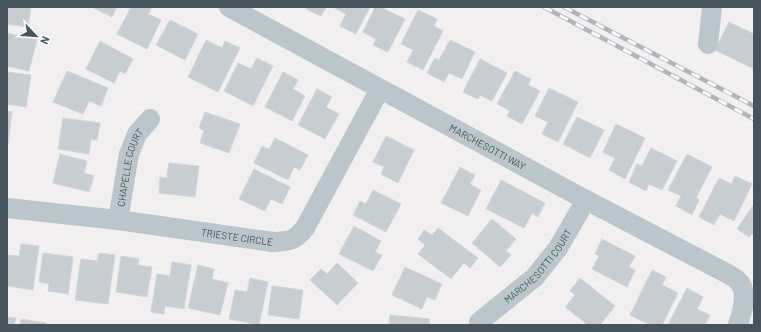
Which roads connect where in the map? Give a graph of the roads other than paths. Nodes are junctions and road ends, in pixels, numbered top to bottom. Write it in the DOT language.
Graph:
graph roads {
  1 [pos="229,7"];
  2 [pos="712,7"];
  3 [pos="708,44"];
  4 [pos="380,88"];
  5 [pos="150,119"];
  6 [pos="586,200"];
  7 [pos="7,208"];
  8 [pos="118,220"];
  9 [pos="479,322"];
  10 [pos="738,325"];
  1 -- 4 [label="street, MARCHESOTTI WAY"];
  2 -- 3 [label="street"];
  4 -- 6 [label="street, MARCHESOTTI WAY"];
  4 -- 8 [label="street, TRIESTE CIRCLE"];
  5 -- 8 [label="street, CHAPELLE COURT"];
  6 -- 9 [label="street, MARCHESOTTI COURT"];
  6 -- 10 [label="street, MARCHESOTTI WAY"];
  7 -- 8 [label="street, TRIESTE CIRCLE"];
}
